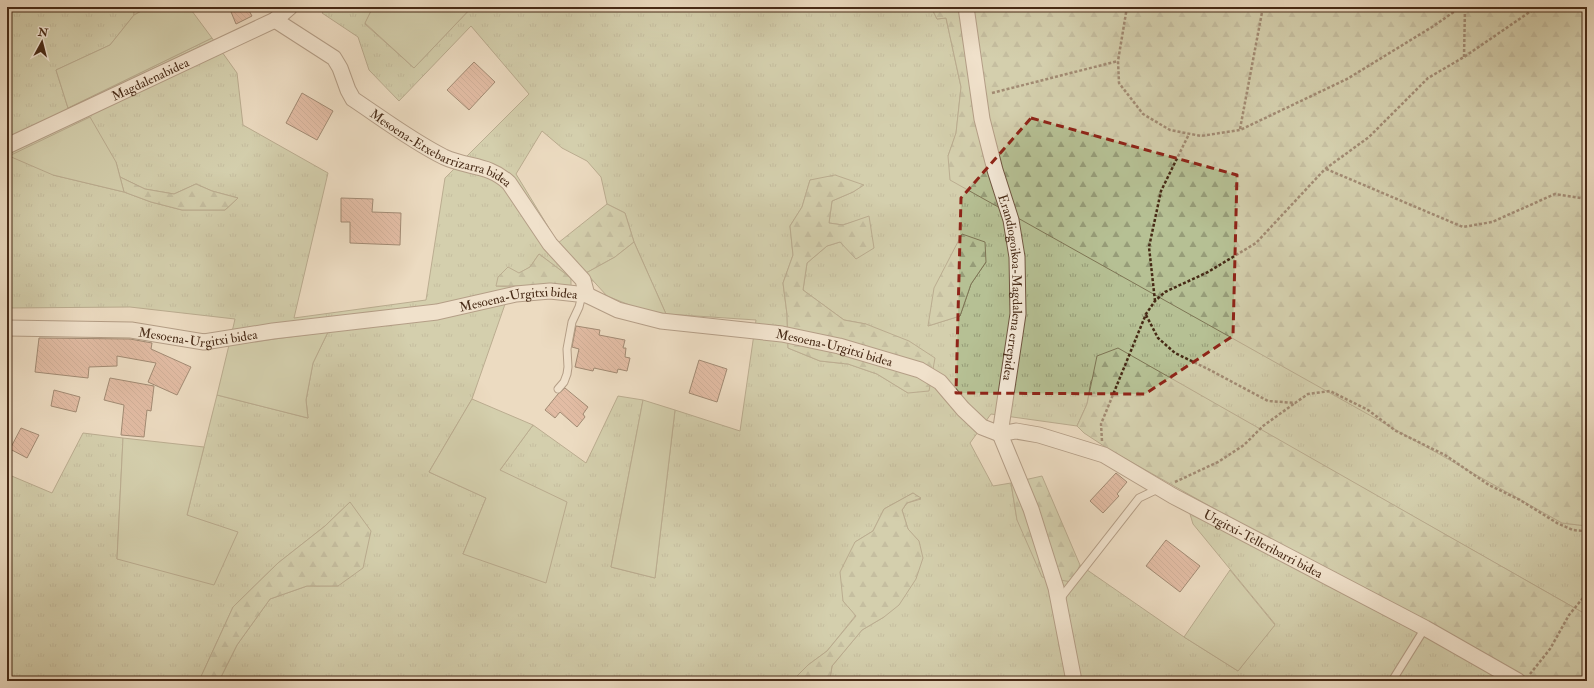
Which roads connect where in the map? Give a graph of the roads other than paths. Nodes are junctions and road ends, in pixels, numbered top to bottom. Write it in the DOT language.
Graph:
graph roads {
  1 [pos="290,7"];
  2 [pos="966,7"];
  3 [pos="275,20"];
  4 [pos="7,146"];
  5 [pos="585,295"];
  6 [pos="7,328"];
  7 [pos="558,390"];
  8 [pos="1000,434"];
  9 [pos="1160,488"];
  10 [pos="1059,603"];
  11 [pos="1425,628"];
  12 [pos="1523,678"];
  13 [pos="1074,681"];
  14 [pos="1392,681"];
  1 -- 3 [label="street, Magdalenabidea"];
  2 -- 8 [label="street, Erandiogoikoa-Magdalena errepidea"];
  3 -- 4 [label="street, Magdalenabidea"];
  3 -- 5 [label="street, Mesoena-Etxebarrizarra bidea"];
  5 -- 6 [label="street, Mesoena-Urgitxi bidea"];
  5 -- 7 [label="lane"];
  5 -- 8 [label="street, Mesoena-Urgitxi bidea"];
  8 -- 9 [label="street, Urgitxi-Telleribarri bidea"];
  8 -- 10 [label="street"];
  9 -- 10 [label="lane"];
  9 -- 11 [label="street, Urgitxi-Telleribarri bidea"];
  10 -- 13 [label="street"];
  11 -- 12 [label="street, Urgitxi-Telleribarri bidea"];
  11 -- 14 [label="lane"];
}
